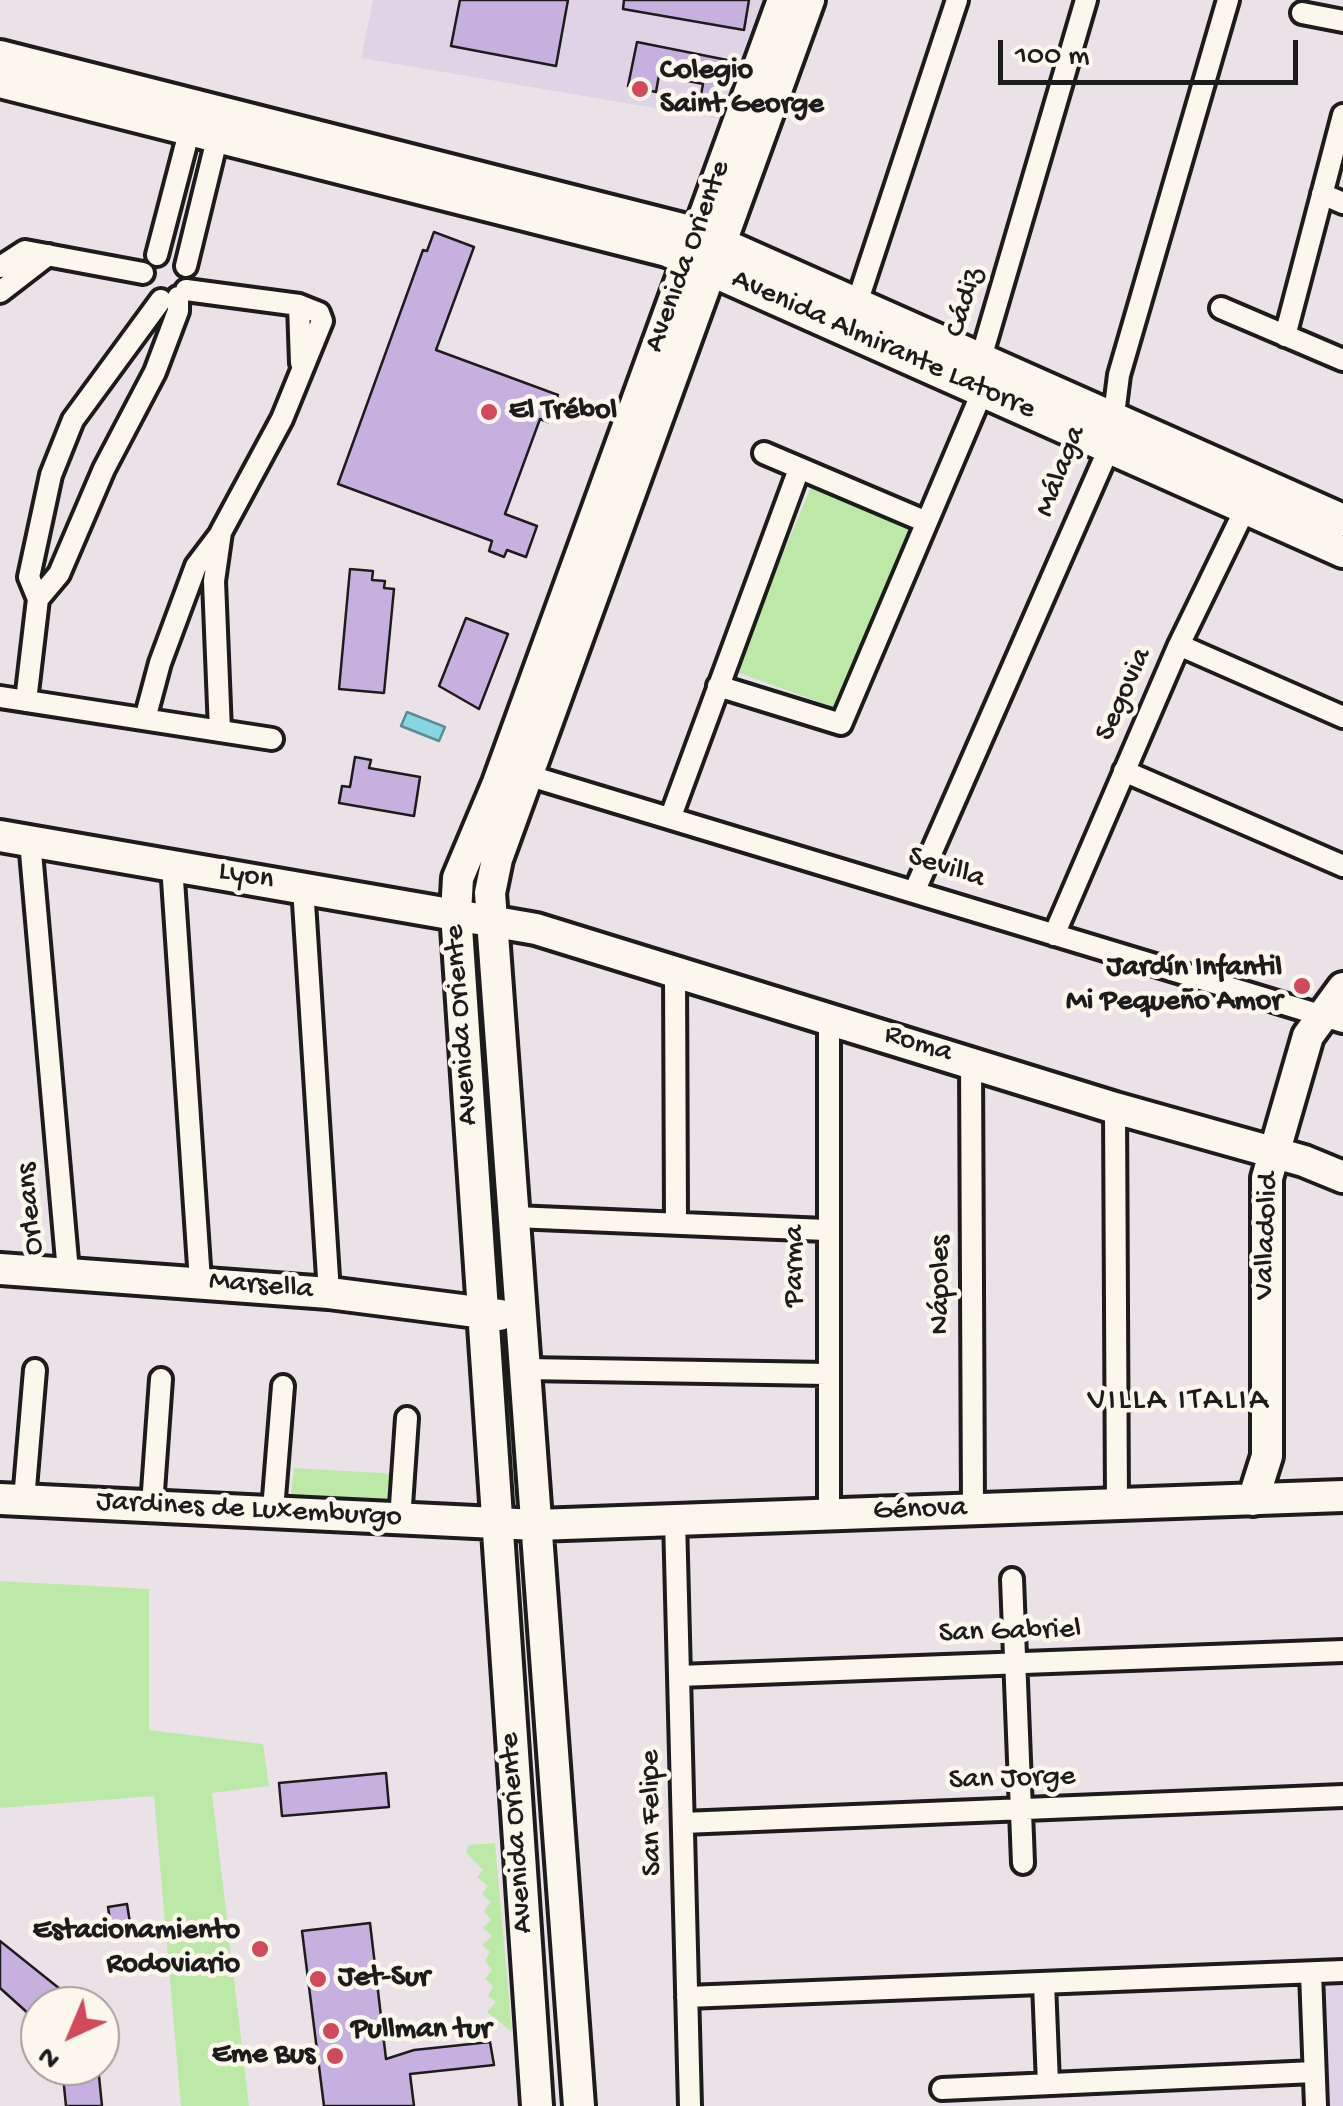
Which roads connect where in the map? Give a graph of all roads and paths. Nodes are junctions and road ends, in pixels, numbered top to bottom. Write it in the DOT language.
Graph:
graph roads {
  1 [pos="782,0"];
  2 [pos="809,0"];
  3 [pos="957,0"];
  4 [pos="1086,0"];
  5 [pos="1228,0"];
  6 [pos="1302,13"];
  7 [pos="1343,22"];
  8 [pos="0,56"];
  9 [pos="0,82"];
  10 [pos="1343,115"];
  11 [pos="207,120"];
  12 [pos="1322,194"];
  13 [pos="1343,203"];
  14 [pos="706,252"];
  15 [pos="48,255"];
  16 [pos="158,255"];
  17 [pos="186,266"];
  18 [pos="0,267"];
  19 [pos="143,273"];
  20 [pos="0,292"];
  21 [pos="175,296"];
  22 [pos="858,303"];
  23 [pos="1221,308"];
  24 [pos="1284,336"];
  25 [pos="981,358"];
  26 [pos="1343,360"];
  27 [pos="983,390"];
  28 [pos="1112,432"];
  29 [pos="764,454"];
  30 [pos="799,468"];
  31 [pos="1252,495"];
  32 [pos="1343,520"];
  33 [pos="924,521"];
  34 [pos="222,532"];
  35 [pos="1343,552"];
  36 [pos="38,599"];
  37 [pos="1179,645"];
  38 [pos="718,686"];
  39 [pos="0,697"];
  40 [pos="26,701"];
  41 [pos="1343,717"];
  42 [pos="145,720"];
  43 [pos="220,731"];
  44 [pos="272,739"];
  45 [pos="1124,771"];
  46 [pos="530,776"];
  47 [pos="671,816"];
  48 [pos="0,836"];
  49 [pos="30,841"];
  50 [pos="172,864"];
  51 [pos="1343,866"];
  52 [pos="303,887"];
  53 [pos="915,890"];
  54 [pos="456,912"];
  55 [pos="492,918"];
  56 [pos="1054,935"];
  57 [pos="675,971"];
  58 [pos="1343,988"];
  59 [pos="829,1018"];
  60 [pos="1332,1019"];
  61 [pos="971,1060"];
  62 [pos="1115,1108"];
  63 [pos="1272,1152"];
  64 [pos="1343,1177"];
  65 [pos="514,1217"];
  66 [pos="676,1221"];
  67 [pos="826,1230"];
  68 [pos="0,1269"];
  69 [pos="68,1272"];
  70 [pos="200,1282"];
  71 [pos="329,1293"];
  72 [pos="483,1314"];
  73 [pos="521,1316"];
  74 [pos="525,1369"];
  75 [pos="35,1370"];
  76 [pos="826,1374"];
  77 [pos="161,1379"];
  78 [pos="283,1386"];
  79 [pos="407,1418"];
  80 [pos="1343,1496"];
  81 [pos="12,1499"];
  82 [pos="1253,1500"];
  83 [pos="152,1504"];
  84 [pos="1117,1504"];
  85 [pos="273,1510"];
  86 [pos="973,1510"];
  87 [pos="829,1514"];
  88 [pos="675,1519"];
  89 [pos="400,1520"];
  90 [pos="497,1525"];
  91 [pos="536,1525"];
  92 [pos="1012,1579"];
  93 [pos="1343,1651"];
  94 [pos="1015,1663"];
  95 [pos="679,1676"];
  96 [pos="1343,1796"];
  97 [pos="1024,1810"];
  98 [pos="517,1815"];
  99 [pos="683,1824"];
  100 [pos="559,1829"];
  101 [pos="1023,1863"];
  102 [pos="1343,1972"];
  103 [pos="1311,1973"];
  104 [pos="1044,1983"];
  105 [pos="688,1997"];
  106 [pos="576,2060"];
  107 [pos="534,2068"];
  108 [pos="1314,2072"];
  109 [pos="1048,2084"];
  110 [pos="942,2089"];
  111 [pos="536,2106"];
  112 [pos="579,2106"];
  113 [pos="690,2106"];
  114 [pos="1316,2106"];
  1 -- 14 [label="main road, Avenida Oriente"];
  2 -- 14 [label="main road, Avenida Oriente"];
  3 -- 22 [label="street"];
  4 -- 25 [label="street, Cádiz"];
  5 -- 28 [label="street, Málaga"];
  6 -- 7 [label="street"];
  8 -- 11 [label="main road, Avenida Almirante Latorre"];
  9 -- 11 [label="main road, Avenida Almirante Latorre"];
  10 -- 12 [label="street"];
  11 -- 14 [label="main road, Avenida Almirante Latorre"];
  11 -- 16 [label="street"];
  11 -- 17 [label="street"];
  12 -- 13 [label="street"];
  12 -- 24 [label="street"];
  14 -- 22 [label="main road, Avenida Almirante Latorre"];
  14 -- 27 [label="main road, Avenida Almirante Latorre"];
  14 -- 46 [label="main road, Avenida Oriente"];
  14 -- 54 [label="main road, Avenida Oriente"];
  15 -- 18 [label="street"];
  15 -- 19 [label="street"];
  15 -- 20 [label="street"];
  16 -- 17 [label="street"];
  16 -- 19 [label="street"];
  17 -- 21 [label="street"];
  19 -- 21 [label="street"];
  21 -- 34 [label="street"];
  21 -- 36 [label="street"];
  21 -- 36 [label="street"];
  22 -- 25 [label="main road, Avenida Almirante Latorre"];
  23 -- 24 [label="street"];
  24 -- 26 [label="street"];
  25 -- 27 [label="street, Cádiz"];
  25 -- 28 [label="main road, Avenida Almirante Latorre"];
  27 -- 28 [label="main road, Avenida Almirante Latorre"];
  27 -- 33 [label="street, Cádiz"];
  28 -- 31 [label="main road, Avenida Almirante Latorre"];
  28 -- 53 [label="street, Málaga"];
  29 -- 30 [label="street"];
  30 -- 33 [label="street"];
  30 -- 38 [label="street"];
  31 -- 32 [label="main road, Avenida Almirante Latorre"];
  31 -- 35 [label="main road, Avenida Almirante Latorre"];
  31 -- 37 [label="street, Segovia"];
  33 -- 38 [label="street, Cádiz"];
  34 -- 42 [label="street"];
  34 -- 43 [label="street"];
  36 -- 40 [label="street"];
  37 -- 41 [label="street"];
  37 -- 45 [label="street, Segovia"];
  38 -- 47 [label="street"];
  39 -- 40 [label="street"];
  40 -- 42 [label="street"];
  42 -- 43 [label="street"];
  43 -- 44 [label="street"];
  45 -- 51 [label="street"];
  45 -- 56 [label="street, Segovia"];
  46 -- 47 [label="street, Sevilla"];
  46 -- 55 [label="main road, Avenida Oriente"];
  47 -- 53 [label="street, Sevilla"];
  48 -- 49 [label="main road, Lyon"];
  49 -- 50 [label="main road, Lyon"];
  49 -- 69 [label="street, Orleans"];
  50 -- 52 [label="main road, Lyon"];
  50 -- 70 [label="street"];
  52 -- 54 [label="main road, Lyon"];
  52 -- 71 [label="street"];
  53 -- 56 [label="street, Sevilla"];
  54 -- 55 [label="main road, Lyon"];
  54 -- 72 [label="main road, Avenida Oriente"];
  55 -- 57 [label="main road, Roma"];
  55 -- 65 [label="main road, Avenida Oriente"];
  56 -- 60 [label="street, Sevilla"];
  57 -- 59 [label="main road, Roma"];
  57 -- 66 [label="street"];
  58 -- 60 [label="main road, Valladolid"];
  59 -- 61 [label="main road, Roma"];
  59 -- 67 [label="street, Parma"];
  60 -- 63 [label="main road, Valladolid"];
  61 -- 62 [label="main road, Roma"];
  61 -- 86 [label="street, Nápoles"];
  62 -- 63 [label="main road, Roma"];
  62 -- 84 [label="street"];
  63 -- 64 [label="main road, Roma"];
  63 -- 82 [label="main road, Valladolid"];
  65 -- 66 [label="street"];
  65 -- 73 [label="main road, Avenida Oriente"];
  66 -- 67 [label="street"];
  67 -- 76 [label="street, Parma"];
  68 -- 69 [label="main road, Marsella"];
  69 -- 70 [label="main road, Marsella"];
  70 -- 71 [label="main road, Marsella"];
  71 -- 72 [label="main road, Marsella"];
  72 -- 73 [label="main road, Marsella"];
  72 -- 90 [label="main road, Avenida Oriente"];
  73 -- 74 [label="main road, Avenida Oriente"];
  74 -- 76 [label="street"];
  74 -- 91 [label="main road, Avenida Oriente"];
  75 -- 81 [label="street"];
  76 -- 87 [label="street, Parma"];
  77 -- 83 [label="street"];
  78 -- 85 [label="street"];
  79 -- 89 [label="street"];
  80 -- 82 [label="main road, Génova"];
  81 -- 83 [label="main road, Jardines de Luxemburgo"];
  82 -- 84 [label="main road, Génova"];
  83 -- 85 [label="main road, Jardines de Luxemburgo"];
  84 -- 86 [label="main road, Génova"];
  85 -- 89 [label="main road, Jardines de Luxemburgo"];
  86 -- 87 [label="main road, Génova"];
  87 -- 88 [label="main road, Génova"];
  88 -- 91 [label="main road, Génova"];
  88 -- 95 [label="street, San Felipe"];
  89 -- 90 [label="main road, Jardines de Luxemburgo"];
  90 -- 91 [label="main road, Génova"];
  90 -- 98 [label="main road, Avenida Oriente"];
  91 -- 100 [label="main road, Avenida Oriente"];
  92 -- 94 [label="street"];
  93 -- 94 [label="street, San Gabriel"];
  94 -- 95 [label="street, San Gabriel"];
  94 -- 97 [label="street"];
  95 -- 99 [label="street, San Felipe"];
  96 -- 97 [label="street, San Jorge"];
  97 -- 99 [label="street, San Jorge"];
  97 -- 101 [label="street"];
  98 -- 100 [label="main road"];
  98 -- 107 [label="main road, Avenida Oriente"];
  99 -- 105 [label="street, San Felipe"];
  100 -- 106 [label="main road, Avenida Oriente"];
  102 -- 103 [label="street"];
  103 -- 104 [label="street"];
  103 -- 108 [label="street"];
  104 -- 105 [label="street"];
  104 -- 109 [label="street"];
  105 -- 113 [label="street, San Felipe"];
  106 -- 107 [label="main road"];
  106 -- 112 [label="main road, Avenida Oriente"];
  107 -- 111 [label="main road, Avenida Oriente"];
  108 -- 109 [label="street"];
  108 -- 114 [label="street"];
  109 -- 110 [label="street"];
}
